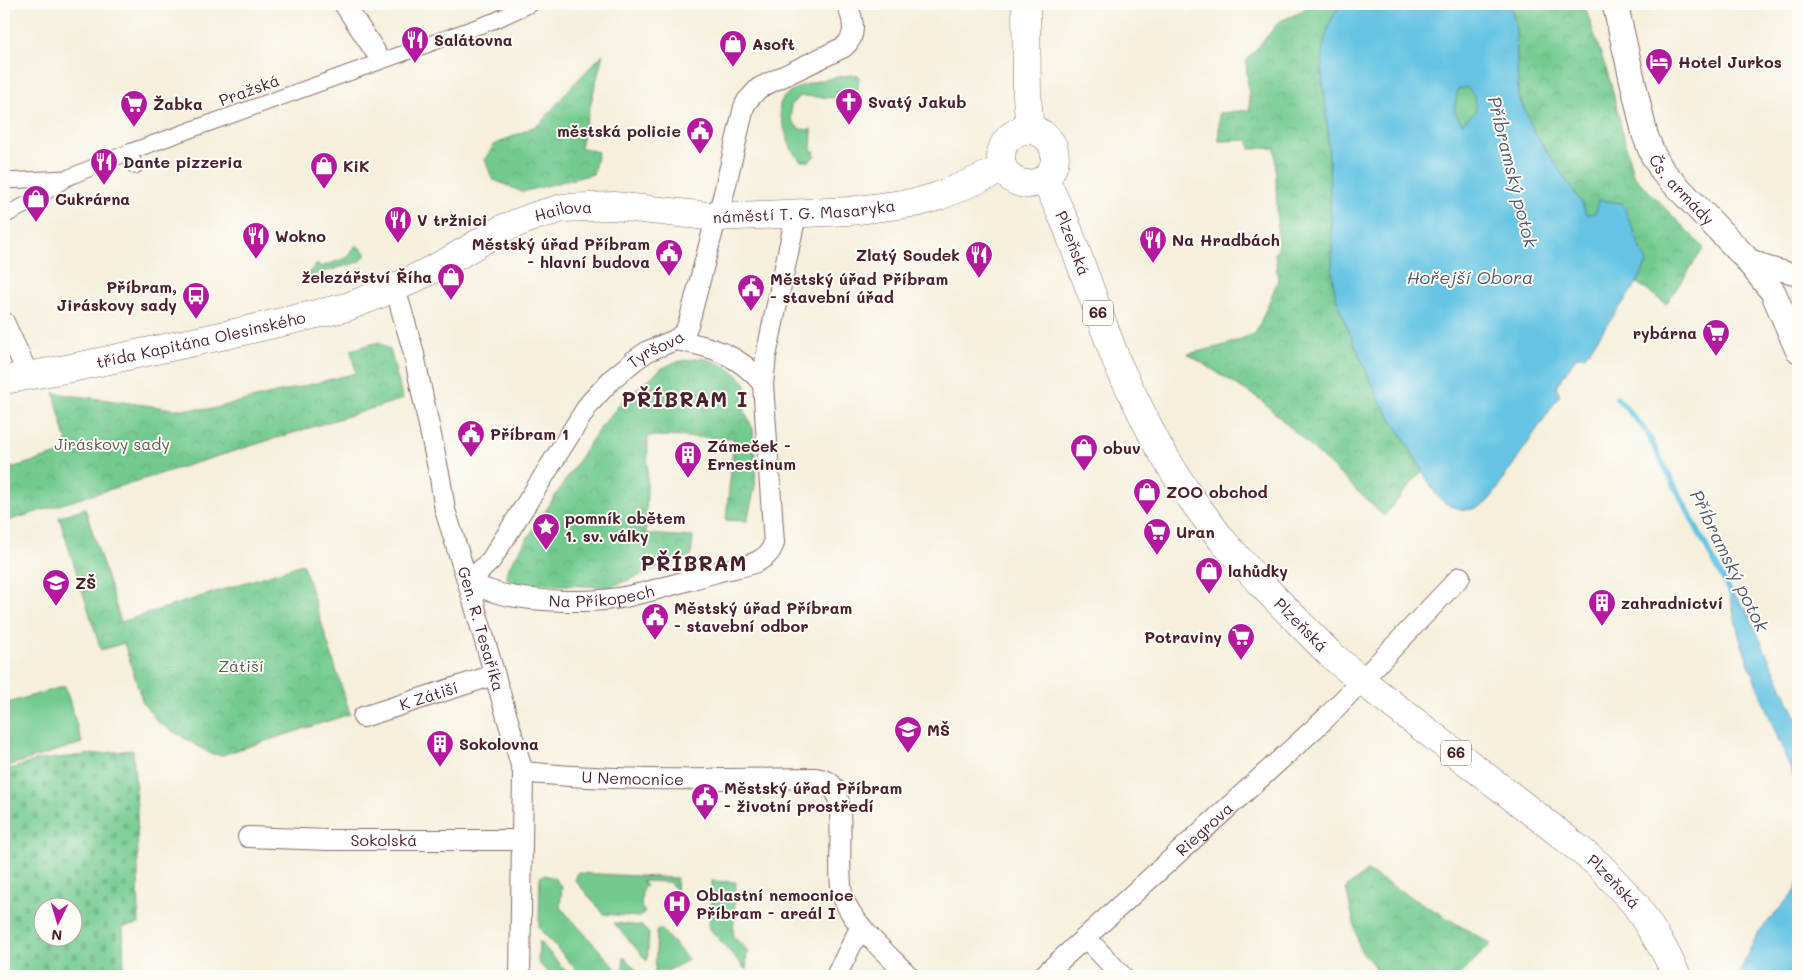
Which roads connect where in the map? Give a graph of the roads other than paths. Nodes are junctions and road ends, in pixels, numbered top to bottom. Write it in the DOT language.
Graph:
graph roads {
  1 [pos="344,4"];
  2 [pos="531,4"];
  3 [pos="1026,4"];
  4 [pos="1615,4"];
  5 [pos="850,12"];
  6 [pos="378,56"];
  7 [pos="1030,130"];
  8 [pos="1003,169"];
  9 [pos="66,178"];
  10 [pos="1045,179"];
  11 [pos="4,181"];
  12 [pos="796,214"];
  13 [pos="4,216"];
  14 [pos="714,226"];
  15 [pos="1744,256"];
  16 [pos="1798,275"];
  17 [pos="395,288"];
  18 [pos="1798,315"];
  19 [pos="4,322"];
  20 [pos="676,340"];
  21 [pos="1796,345"];
  22 [pos="16,378"];
  23 [pos="763,384"];
  24 [pos="1460,577"];
  25 [pos="468,583"];
  26 [pos="494,675"];
  27 [pos="1362,681"];
  28 [pos="363,717"];
  29 [pos="523,772"];
  30 [pos="248,837"];
  31 [pos="521,840"];
  32 [pos="861,926"];
  33 [pos="1086,938"];
  34 [pos="520,976"];
  35 [pos="836,976"];
  36 [pos="909,976"];
  37 [pos="1043,976"];
  38 [pos="1122,976"];
  39 [pos="1677,976"];
  1 -- 6 [label="street"];
  2 -- 6 [label="street, Pražská"];
  3 -- 7 [label="main road"];
  4 -- 15 [label="street, Čs. armády"];
  5 -- 14 [label="street, náměstí T. G. Masaryka"];
  6 -- 9 [label="street, Pražská"];
  7 -- 8 [label="main road"];
  7 -- 10 [label="main road"];
  8 -- 10 [label="main road"];
  8 -- 12 [label="main road, náměstí T. G. Masaryka"];
  9 -- 11 [label="street"];
  9 -- 13 [label="street"];
  10 -- 27 [label="main road, Plzeňská / 66"];
  12 -- 14 [label="main road, náměstí T. G. Masaryka"];
  12 -- 23 [label="street, Na Příkopech"];
  14 -- 17 [label="main road, Hailova"];
  14 -- 20 [label="street, Tyršova"];
  15 -- 16 [label="street"];
  15 -- 21 [label="street, Čs. armády"];
  17 -- 22 [label="main road, třída Kapitána Olesinského"];
  17 -- 25 [label="street, Gen. R. Tesaříka"];
  18 -- 21 [label="street"];
  19 -- 22 [label="street"];
  20 -- 23 [label="street"];
  20 -- 25 [label="street, Tyršova"];
  23 -- 25 [label="street, Na Příkopech"];
  24 -- 27 [label="street, Riegrova"];
  25 -- 26 [label="street, Gen. R. Tesaříka"];
  26 -- 28 [label="street, K Zátiší"];
  26 -- 29 [label="street, Gen. R. Tesaříka"];
  27 -- 33 [label="street, Riegrova"];
  27 -- 39 [label="main road, Plzeňská / 66"];
  29 -- 31 [label="street, Gen. R. Tesaříka"];
  29 -- 32 [label="street, U Nemocnice"];
  30 -- 31 [label="street, Sokolská"];
  31 -- 34 [label="street, Gen. R. Tesaříka"];
  32 -- 35 [label="street"];
  32 -- 36 [label="street"];
  33 -- 37 [label="street, Riegrova"];
  33 -- 38 [label="street"];
}
